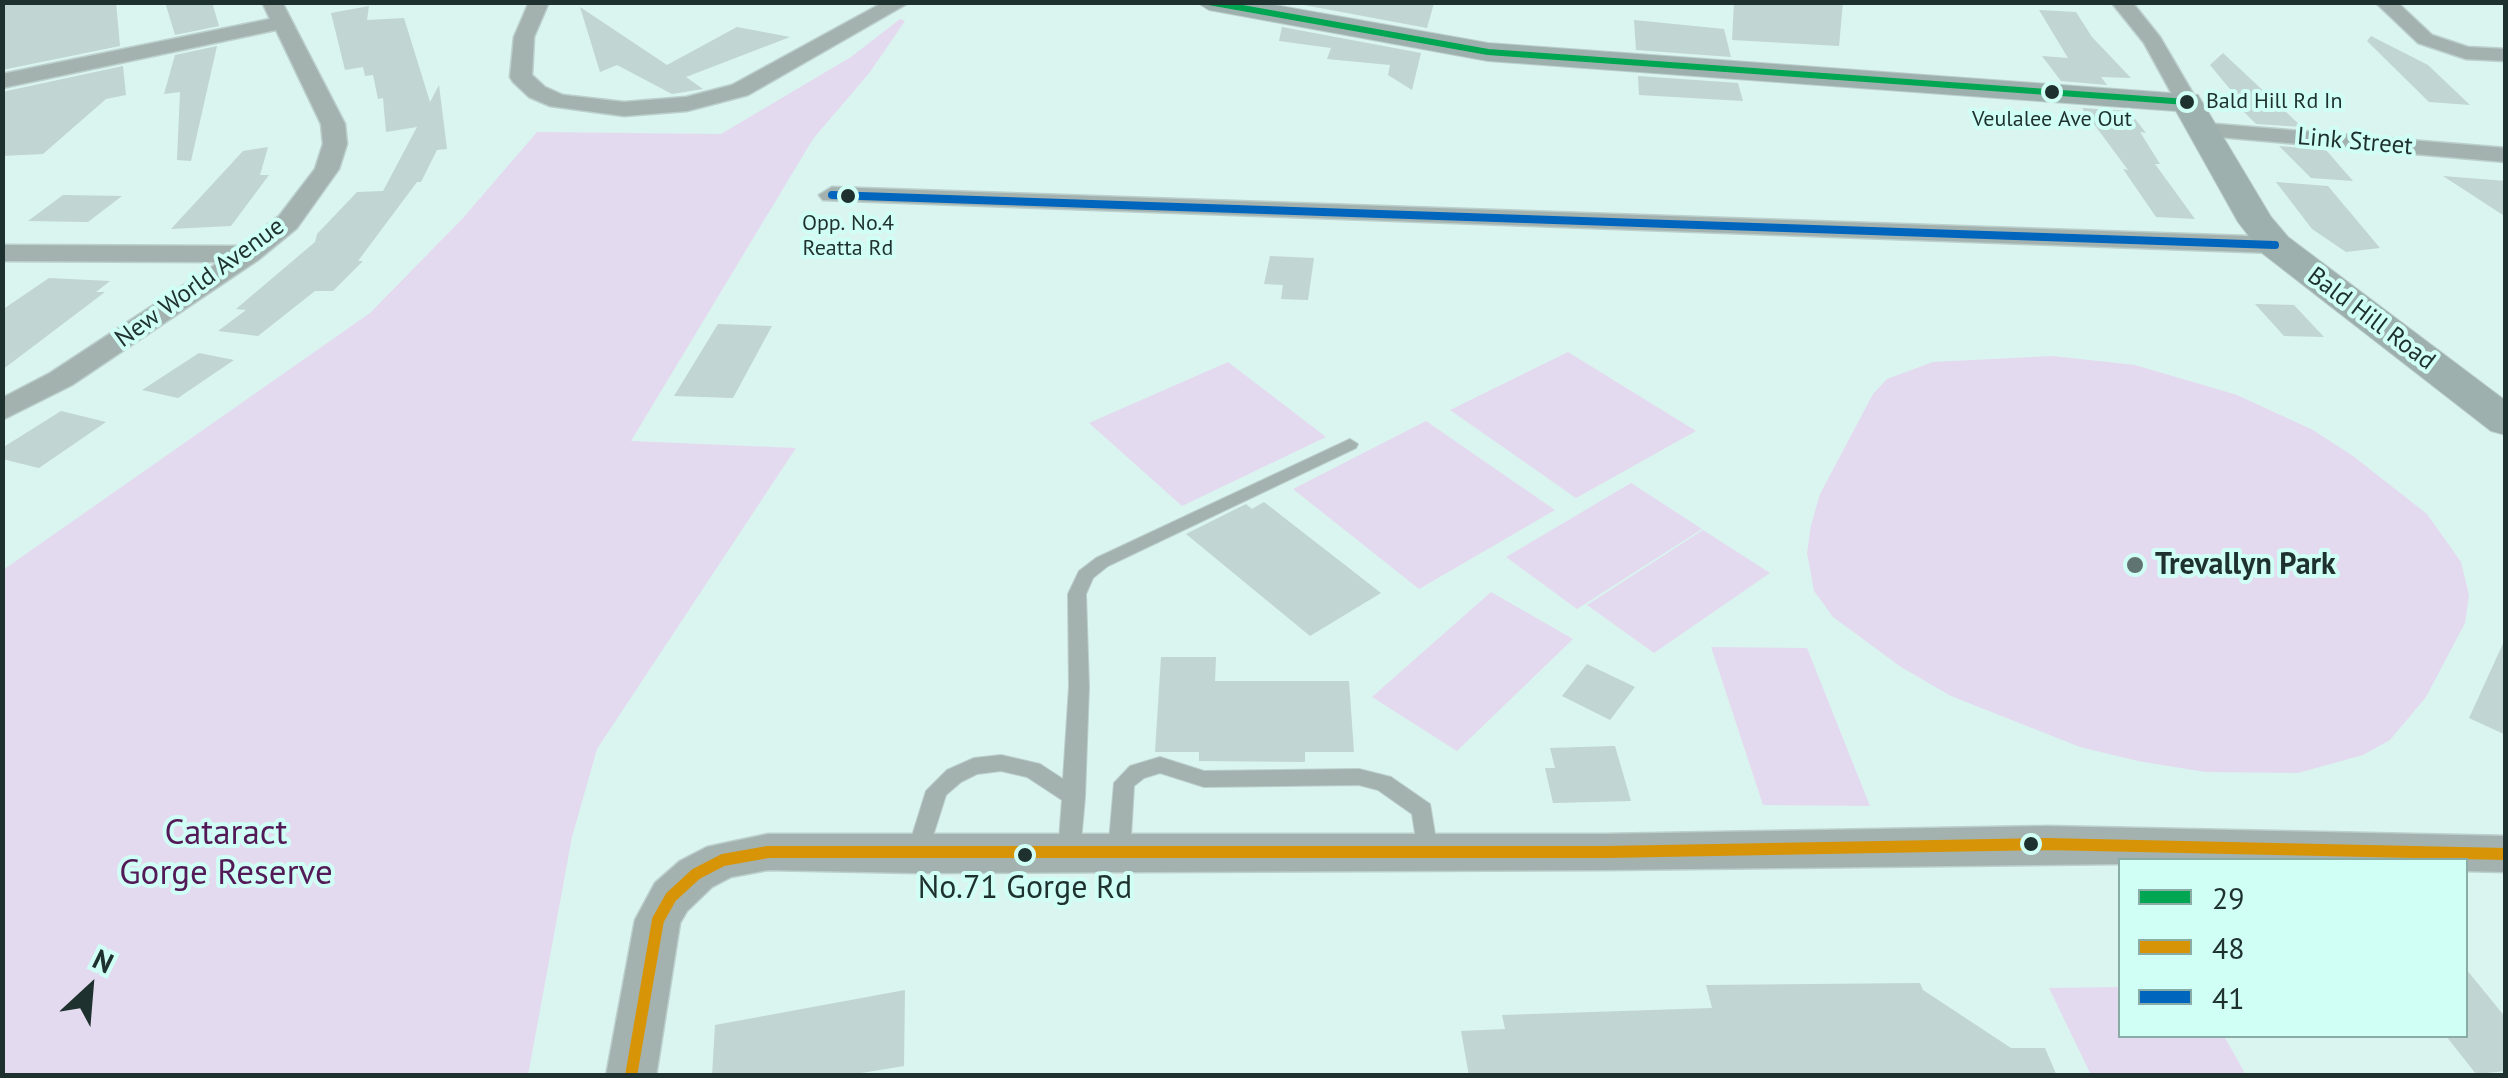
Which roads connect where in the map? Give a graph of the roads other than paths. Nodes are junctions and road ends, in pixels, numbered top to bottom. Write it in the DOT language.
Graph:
graph roads {
  1 [pos="539,2"];
  2 [pos="900,2"];
  3 [pos="1209,2"];
  4 [pos="2121,2"];
  5 [pos="2385,2"];
  6 [pos="2414,2"];
  7 [pos="277,13"];
  8 [pos="2502,56"];
  9 [pos="2,80"];
  10 [pos="2195,116"];
  11 [pos="2506,155"];
  12 [pos="832,196"];
  13 [pos="2275,246"];
  14 [pos="2,253"];
  15 [pos="248,254"];
  16 [pos="2,411"];
  17 [pos="2506,422"];
  18 [pos="1350,444"];
  19 [pos="1074,797"];
  20 [pos="1427,852"];
  21 [pos="1069,853"];
  22 [pos="1119,853"];
  23 [pos="2506,854"];
  24 [pos="917,855"];
  25 [pos="631,1076"];
  1 -- 2 [label="street"];
  3 -- 10 [label="street"];
  4 -- 10 [label="street, Bald Hill Road"];
  5 -- 8 [label="street"];
  6 -- 8 [label="street"];
  7 -- 9 [label="street"];
  7 -- 15 [label="street, New World Avenue"];
  10 -- 11 [label="street, Link Street"];
  10 -- 13 [label="street, Bald Hill Road"];
  12 -- 13 [label="street"];
  13 -- 17 [label="street, Bald Hill Road"];
  14 -- 15 [label="street"];
  15 -- 16 [label="street, New World Avenue"];
  18 -- 19 [label="lane"];
  19 -- 21 [label="lane"];
  19 -- 24 [label="lane"];
  20 -- 22 [label="street"];
  20 -- 22 [label="lane"];
  20 -- 23 [label="street"];
  21 -- 22 [label="street"];
  21 -- 24 [label="street"];
  24 -- 25 [label="street"];
}
